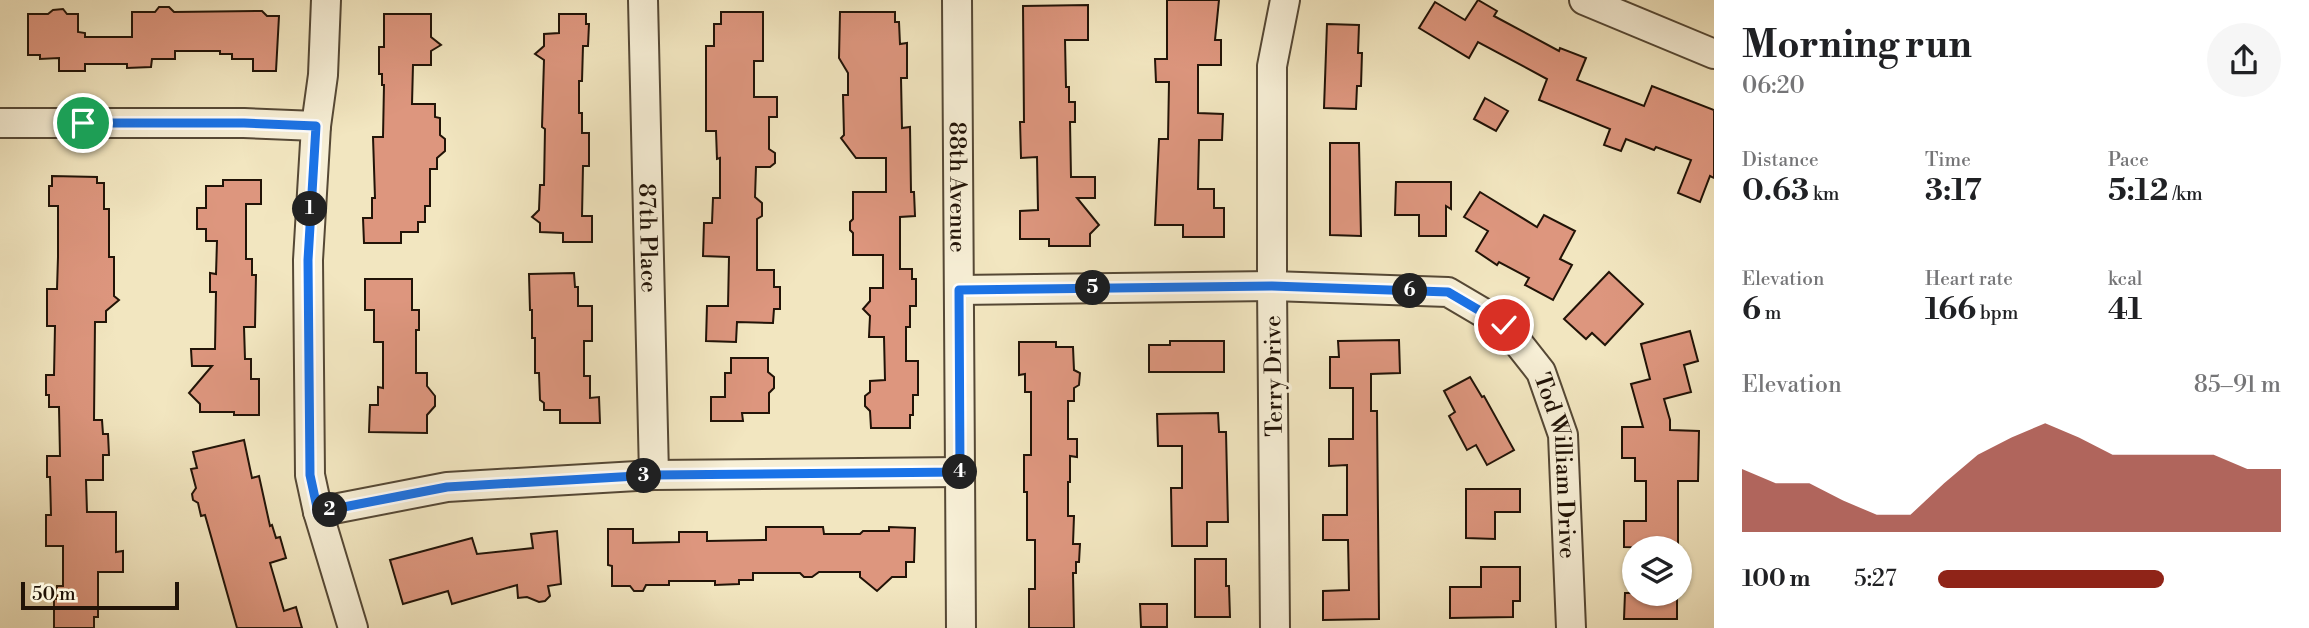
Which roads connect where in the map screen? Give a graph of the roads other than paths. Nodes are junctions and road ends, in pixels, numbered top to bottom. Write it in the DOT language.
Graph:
graph roads {
  1 [pos="326,0"];
  2 [pos="643,0"];
  3 [pos="957,0"];
  4 [pos="1285,0"];
  5 [pos="1584,0"];
  6 [pos="1714,54"];
  7 [pos="0,123"];
  8 [pos="316,126"];
  9 [pos="1272,286"];
  10 [pos="959,290"];
  11 [pos="960,472"];
  12 [pos="654,475"];
  13 [pos="318,512"];
  14 [pos="354,628"];
  15 [pos="961,628"];
  16 [pos="1275,628"];
  17 [pos="1571,628"];
  1 -- 8 [label="street"];
  2 -- 12 [label="street, 87th Place"];
  3 -- 10 [label="street, 88th Avenue"];
  4 -- 9 [label="street, Terry Drive"];
  5 -- 6 [label="street"];
  7 -- 8 [label="street"];
  8 -- 13 [label="street"];
  9 -- 10 [label="street, Tod William Drive"];
  9 -- 16 [label="street, Terry Drive"];
  9 -- 17 [label="street, Tod William Drive"];
  10 -- 11 [label="street, 88th Avenue"];
  11 -- 12 [label="street"];
  11 -- 15 [label="street, 88th Avenue"];
  12 -- 13 [label="street"];
  13 -- 14 [label="street"];
}
